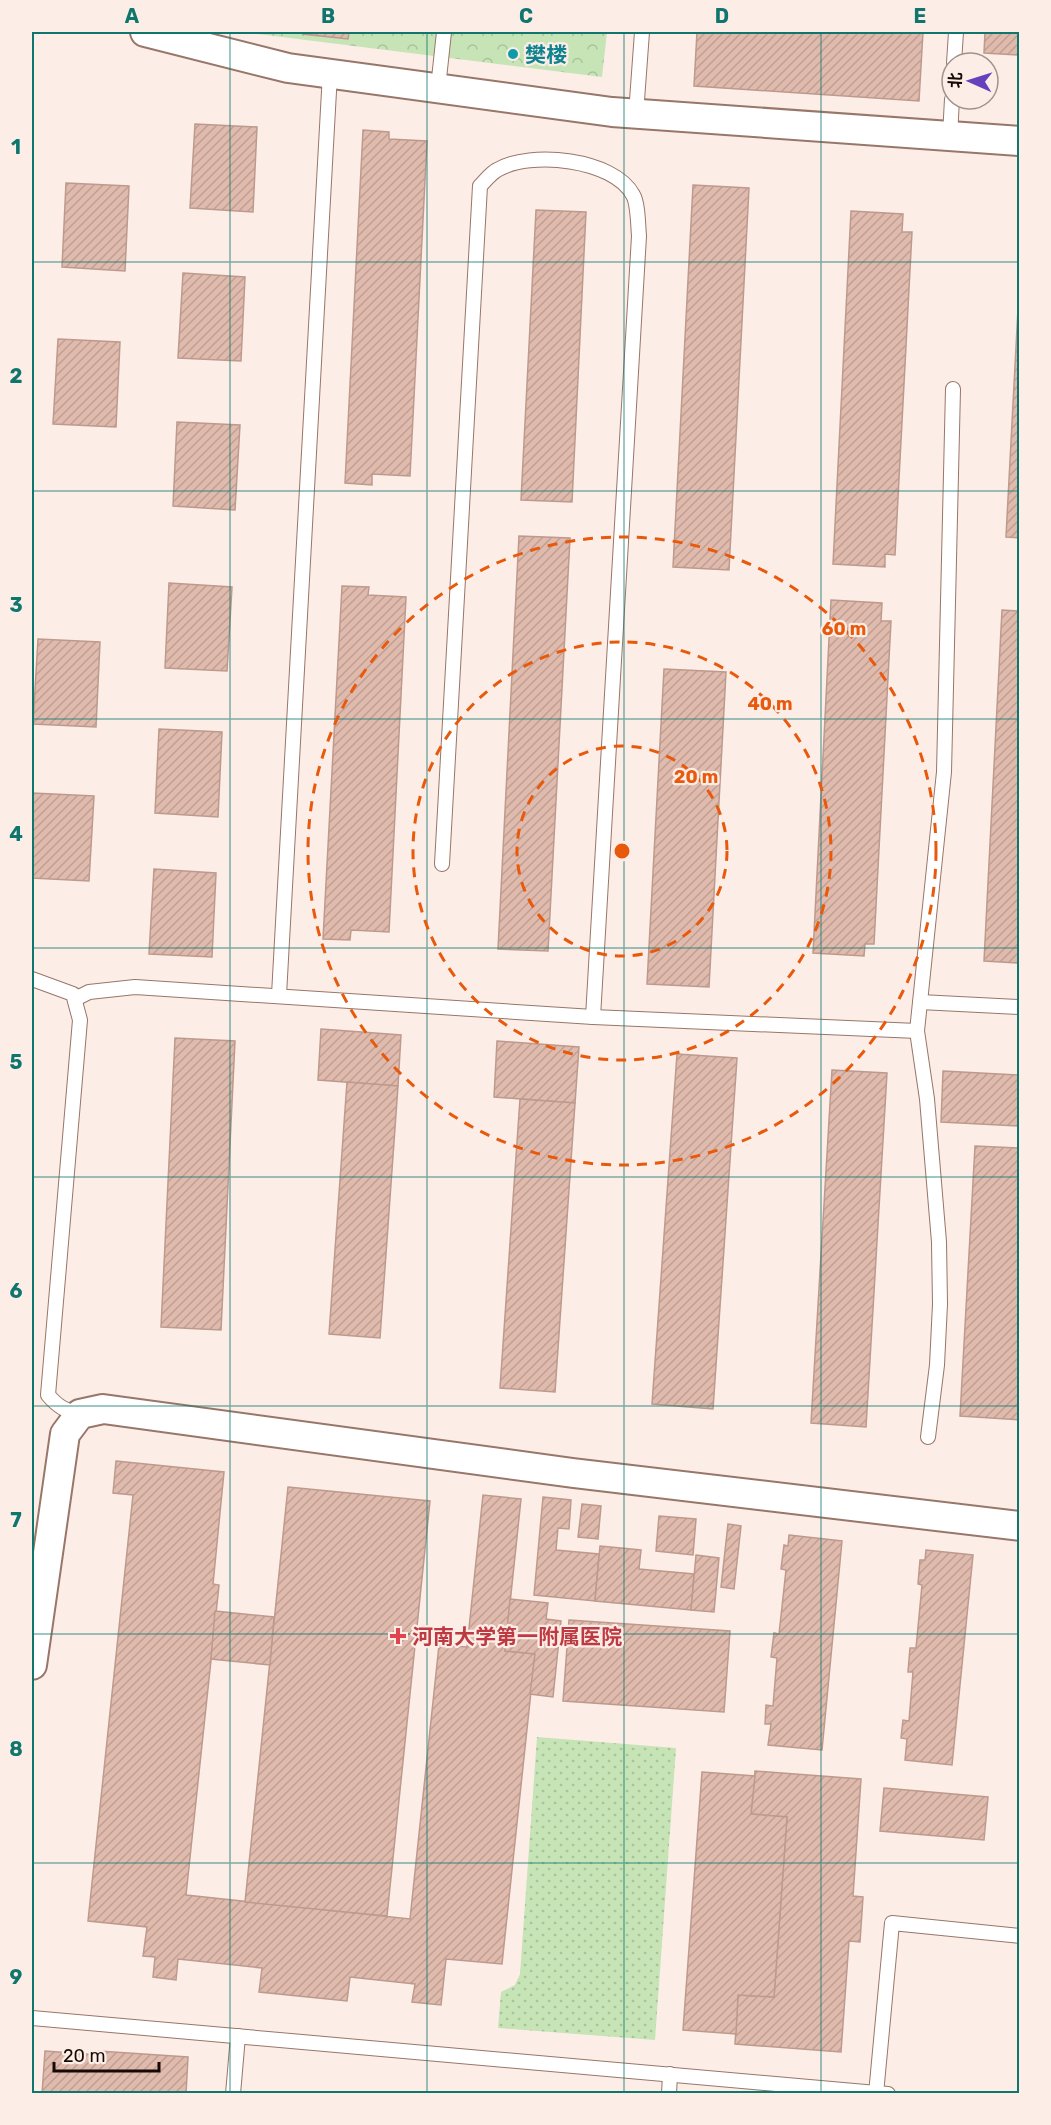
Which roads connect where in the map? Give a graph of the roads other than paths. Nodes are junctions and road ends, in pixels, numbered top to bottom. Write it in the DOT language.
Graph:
graph roads {
  1 [pos="145,32"];
  2 [pos="444,32"];
  3 [pos="642,32"];
  4 [pos="956,32"];
  5 [pos="955,51"];
  6 [pos="330,73"];
  7 [pos="438,88"];
  8 [pos="951,111"];
  9 [pos="636,114"];
  10 [pos="950,136"];
  11 [pos="1020,141"];
  12 [pos="953,389"];
  13 [pos="442,864"];
  14 [pos="32,979"];
  15 [pos="279,995"];
  16 [pos="75,999"];
  17 [pos="920,1002"];
  18 [pos="1020,1007"];
  19 [pos="592,1017"];
  20 [pos="917,1031"];
  21 [pos="80,1414"];
  22 [pos="928,1437"];
  23 [pos="1020,1526"];
  24 [pos="32,1665"];
  25 [pos="1020,1936"];
  26 [pos="32,2018"];
  27 [pos="238,2036"];
  28 [pos="670,2074"];
  29 [pos="880,2093"];
  30 [pos="233,2094"];
  31 [pos="669,2094"];
  1 -- 6 [label="street"];
  2 -- 7 [label="lane"];
  3 -- 9 [label="lane"];
  4 -- 5 [label="lane"];
  6 -- 7 [label="street"];
  6 -- 15 [label="lane"];
  7 -- 9 [label="street"];
  8 -- 10 [label="lane"];
  9 -- 10 [label="street"];
  10 -- 11 [label="street"];
  12 -- 17 [label="lane"];
  13 -- 19 [label="lane"];
  14 -- 16 [label="lane"];
  15 -- 16 [label="lane"];
  15 -- 19 [label="lane"];
  16 -- 21 [label="lane"];
  17 -- 18 [label="lane"];
  17 -- 20 [label="lane"];
  19 -- 20 [label="lane"];
  20 -- 22 [label="lane"];
  21 -- 23 [label="street"];
  21 -- 24 [label="street"];
  25 -- 29 [label="lane"];
  26 -- 27 [label="lane"];
  27 -- 28 [label="lane"];
  27 -- 30 [label="lane"];
  28 -- 29 [label="lane"];
  28 -- 31 [label="lane"];
}
